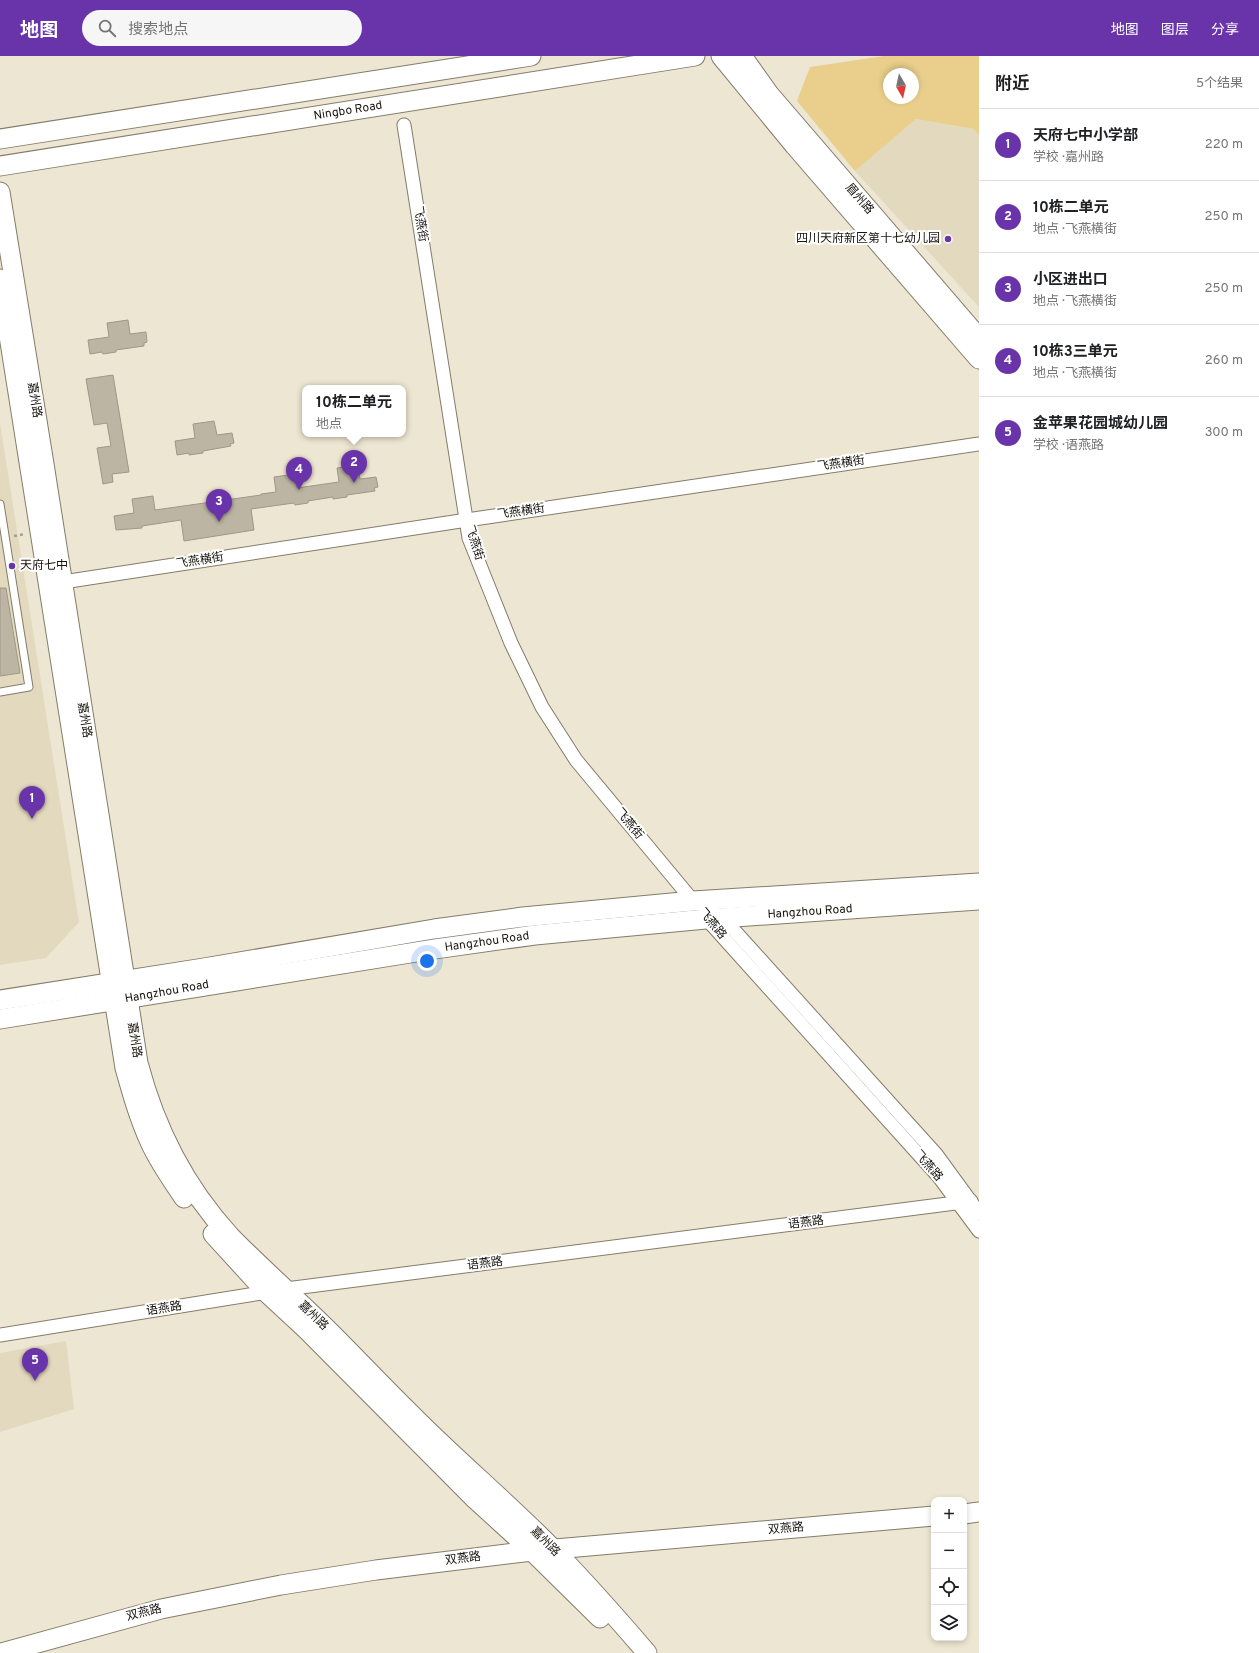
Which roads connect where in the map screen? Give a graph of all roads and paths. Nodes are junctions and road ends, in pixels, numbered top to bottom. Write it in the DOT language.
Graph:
graph roads {
  1 [pos="531,56"];
  2 [pos="695,56"];
  3 [pos="721,56"];
  4 [pos="742,56"];
  5 [pos="404,124"];
  6 [pos="0,139"];
  7 [pos="0,166"];
  8 [pos="0,192"];
  9 [pos="0,279"];
  10 [pos="979,338"];
  11 [pos="979,359"];
  12 [pos="979,444"];
  13 [pos="0,504"];
  14 [pos="466,520"];
  15 [pos="40,533"];
  16 [pos="6,537"];
  17 [pos="63,582"];
  18 [pos="0,692"];
  19 [pos="979,883"];
  20 [pos="979,900"];
  21 [pos="693,901"];
  22 [pos="714,918"];
  23 [pos="118,982"];
  24 [pos="0,1000"];
  25 [pos="121,1001"];
  26 [pos="0,1019"];
  27 [pos="965,1202"];
  28 [pos="979,1213"];
  29 [pos="979,1230"];
  30 [pos="286,1289"];
  31 [pos="266,1292"];
  32 [pos="0,1335"];
  33 [pos="979,1512"];
  34 [pos="967,1514"];
  35 [pos="931,1516"];
  36 [pos="553,1550"];
  37 [pos="532,1551"];
  38 [pos="1,1652"];
  39 [pos="630,1653"];
  40 [pos="647,1653"];
  1 -- 6 [label="street"];
  2 -- 7 [label="street, Ningbo Road"];
  3 -- 11 [label="street"];
  4 -- 10 [label="street, 眉州路"];
  5 -- 14 [label="street, 飞燕街"];
  8 -- 17 [label="street, 嘉州路"];
  9 -- 15 [label="street"];
  12 -- 14 [label="street, 飞燕横街"];
  13 -- 16 [label="lane"];
  14 -- 17 [label="street, 飞燕横街"];
  14 -- 21 [label="street, 飞燕街"];
  15 -- 16 [label="path"];
  15 -- 23 [label="street"];
  16 -- 18 [label="lane"];
  17 -- 23 [label="street, 嘉州路"];
  19 -- 21 [label="street, Hangzhou Road"];
  20 -- 22 [label="street, Hangzhou Road"];
  21 -- 22 [label="street, 飞燕路"];
  21 -- 23 [label="street, Hangzhou Road"];
  22 -- 25 [label="street, Hangzhou Road"];
  22 -- 27 [label="street, 飞燕路"];
  23 -- 24 [label="street, Hangzhou Road"];
  23 -- 25 [label="street"];
  25 -- 26 [label="street, Hangzhou Road"];
  25 -- 30 [label="street, 嘉州路"];
  25 -- 31 [label="street"];
  27 -- 28 [label="street, 飞燕路"];
  27 -- 29 [label="street, 飞燕路"];
  27 -- 30 [label="street, 语燕路"];
  30 -- 31 [label="street, 语燕路"];
  30 -- 36 [label="street, 嘉州路"];
  31 -- 32 [label="street, 语燕路"];
  31 -- 37 [label="street"];
  33 -- 34 [label="street"];
  35 -- 36 [label="street, 双燕路"];
  36 -- 37 [label="street, 双燕路"];
  36 -- 40 [label="street, 嘉州路"];
  37 -- 38 [label="street, 双燕路"];
  37 -- 39 [label="street"];
}
